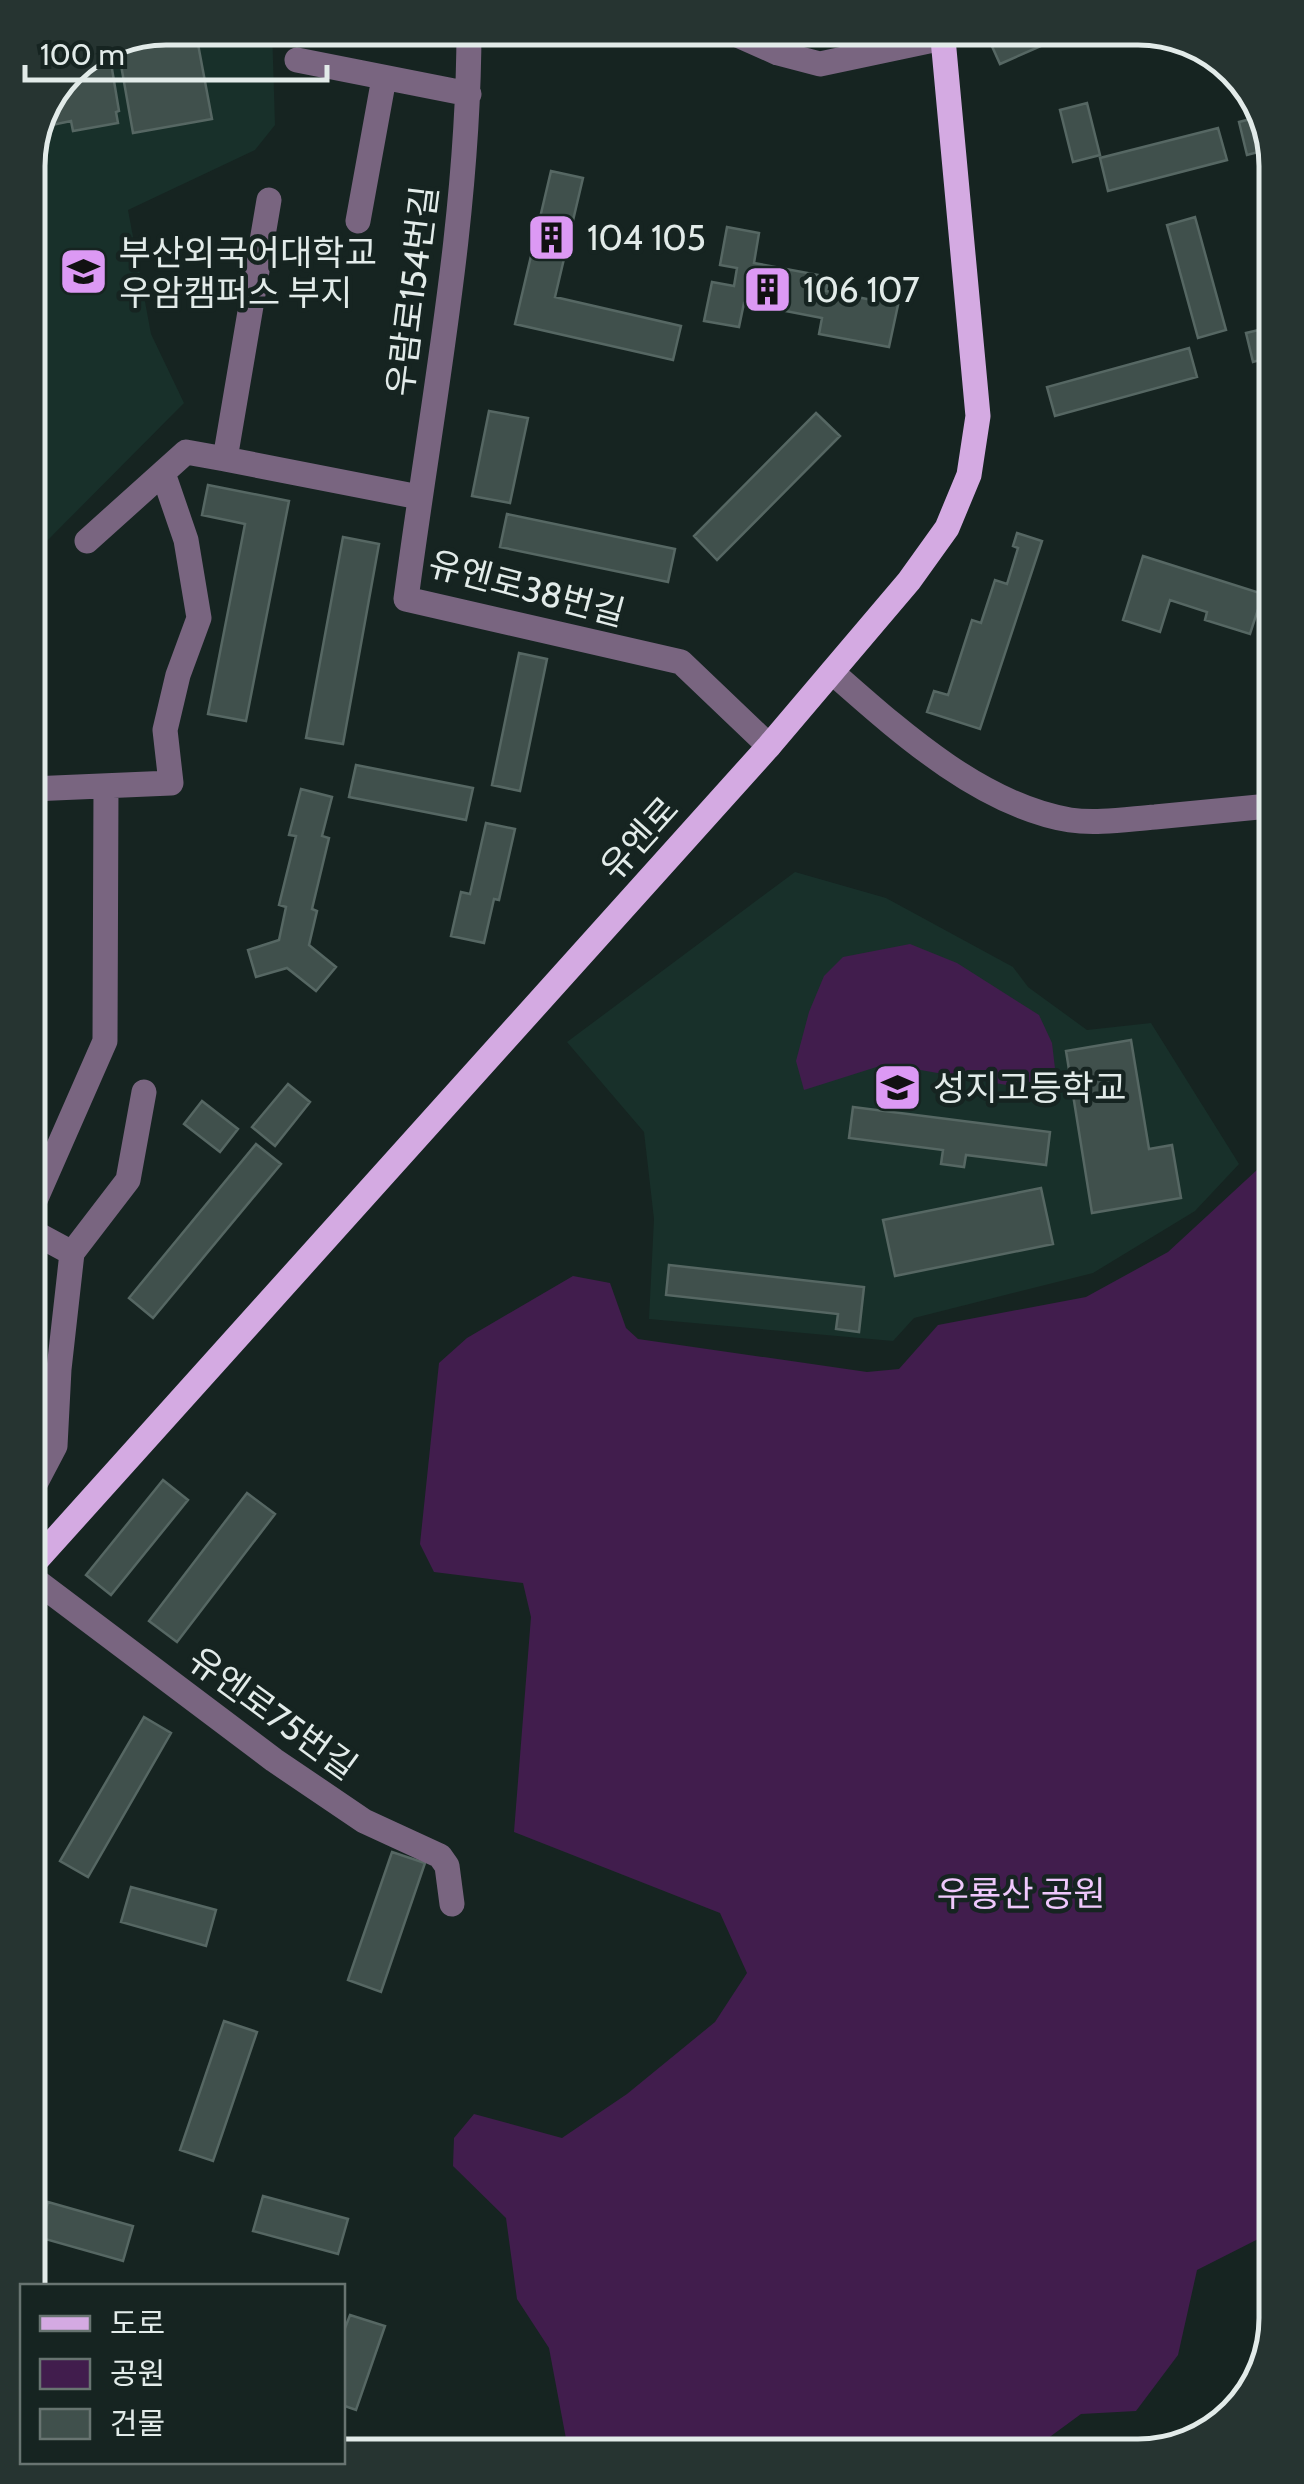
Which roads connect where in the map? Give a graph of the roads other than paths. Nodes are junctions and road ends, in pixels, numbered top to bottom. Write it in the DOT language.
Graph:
graph roads {
  1 [pos="469,45"];
  2 [pos="760,45"];
  3 [pos="895,45"];
  4 [pos="943,45"];
  5 [pos="297,60"];
  6 [pos="384,78"];
  7 [pos="469,94"];
  8 [pos="268,200"];
  9 [pos="358,222"];
  10 [pos="225,459"];
  11 [pos="163,473"];
  12 [pos="420,497"];
  13 [pos="87,541"];
  14 [pos="832,672"];
  15 [pos="769,746"];
  16 [pos="106,786"];
  17 [pos="45,788"];
  18 [pos="1259,807"];
  19 [pos="144,1092"];
  20 [pos="45,1178"];
  21 [pos="45,1238"];
  22 [pos="72,1253"];
  23 [pos="45,1465"];
  24 [pos="45,1554"];
  25 [pos="45,1573"];
  26 [pos="452,1904"];
  1 -- 7 [label="street, 우람로154번길"];
  2 -- 3 [label="street"];
  4 -- 14 [label="main road, 유엔로"];
  5 -- 6 [label="street"];
  6 -- 7 [label="street"];
  6 -- 9 [label="street, 우람로154번길"];
  7 -- 12 [label="street, 우람로154번길"];
  8 -- 10 [label="street"];
  10 -- 11 [label="street, 유엔로38번길"];
  10 -- 12 [label="street, 유엔로38번길"];
  11 -- 13 [label="street, 유엔로38번길"];
  11 -- 16 [label="street"];
  12 -- 15 [label="street, 유엔로38번길"];
  14 -- 15 [label="main road, 유엔로"];
  14 -- 18 [label="street"];
  15 -- 24 [label="main road, 유엔로"];
  16 -- 17 [label="street"];
  16 -- 20 [label="street"];
  19 -- 22 [label="street"];
  21 -- 22 [label="street"];
  22 -- 23 [label="street"];
  25 -- 26 [label="street, 유엔로75번길"];
}
